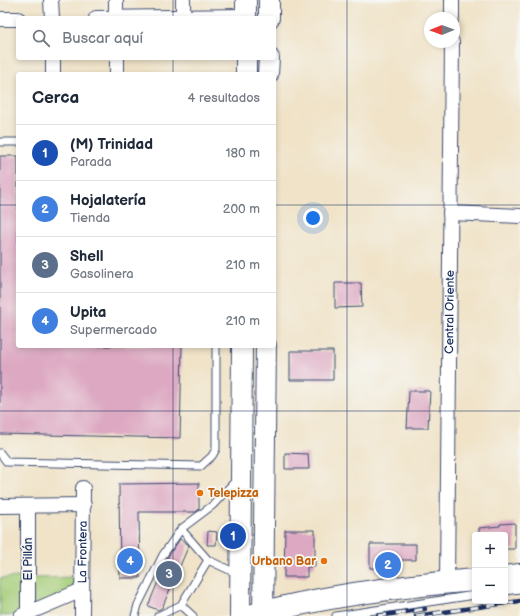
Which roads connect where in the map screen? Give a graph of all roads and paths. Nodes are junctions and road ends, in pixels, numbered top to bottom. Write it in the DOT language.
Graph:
graph roads {
  1 [pos="51,0"];
  2 [pos="116,0"];
  3 [pos="184,0"];
  4 [pos="269,0"];
  5 [pos="452,0"];
  6 [pos="246,11"];
  7 [pos="452,12"];
  8 [pos="52,16"];
  9 [pos="116,16"];
  10 [pos="183,16"];
  11 [pos="194,16"];
  12 [pos="269,16"];
  13 [pos="0,19"];
  14 [pos="16,19"];
  15 [pos="452,48"];
  16 [pos="53,60"];
  17 [pos="117,60"];
  18 [pos="246,60"];
  19 [pos="269,60"];
  20 [pos="53,72"];
  21 [pos="117,72"];
  22 [pos="246,72"];
  23 [pos="268,72"];
  24 [pos="0,142"];
  25 [pos="16,142"];
  26 [pos="450,213"];
  27 [pos="520,216"];
  28 [pos="216,348"];
  29 [pos="242,348"];
  30 [pos="266,348"];
  31 [pos="0,453"];
  32 [pos="241,475"];
  33 [pos="84,488"];
  34 [pos="0,506"];
  35 [pos="28,506"];
  36 [pos="84,506"];
  37 [pos="181,529"];
  38 [pos="208,560"];
  39 [pos="240,575"];
  40 [pos="520,575"];
  41 [pos="508,577"];
  42 [pos="472,580"];
  43 [pos="447,582"];
  44 [pos="520,589"];
  45 [pos="82,590"];
  46 [pos="508,591"];
  47 [pos="472,596"];
  48 [pos="181,605"];
  49 [pos="24,614"];
  50 [pos="258,615"];
  51 [pos="82,616"];
  52 [pos="135,616"];
  53 [pos="158,616"];
  54 [pos="193,616"];
  55 [pos="240,616"];
  56 [pos="336,616"];
  1 -- 8 [label="street"];
  2 -- 9 [label="street"];
  3 -- 10 [label="street"];
  4 -- 12 [label="main road"];
  5 -- 7 [label="street"];
  6 -- 11 [label="street"];
  13 -- 14 [label="street"];
  15 -- 26 [label="street, Central Oriente"];
  16 -- 20 [label="street"];
  17 -- 21 [label="street"];
  18 -- 22 [label="main road"];
  19 -- 23 [label="main road"];
  24 -- 25 [label="lane"];
  26 -- 27 [label="street"];
  26 -- 43 [label="street, Central Oriente"];
  28 -- 31 [label="lane"];
  29 -- 32 [label="main road"];
  30 -- 50 [label="main road"];
  32 -- 37 [label="lane"];
  32 -- 39 [label="main road"];
  33 -- 36 [label="street, La Frontera"];
  34 -- 35 [label="street"];
  35 -- 36 [label="street"];
  35 -- 49 [label="street, El Pillán"];
  36 -- 45 [label="street, La Frontera"];
  37 -- 38 [label="lane"];
  37 -- 52 [label="lane"];
  38 -- 39 [label="lane"];
  38 -- 48 [label="lane"];
  39 -- 55 [label="main road"];
  40 -- 41 [label="main road"];
  42 -- 43 [label="main road"];
  43 -- 50 [label="main road"];
  44 -- 46 [label="lane"];
  45 -- 49 [label="street"];
  45 -- 51 [label="street, La Frontera"];
  47 -- 56 [label="lane"];
  48 -- 53 [label="lane"];
  48 -- 54 [label="lane"];
}
